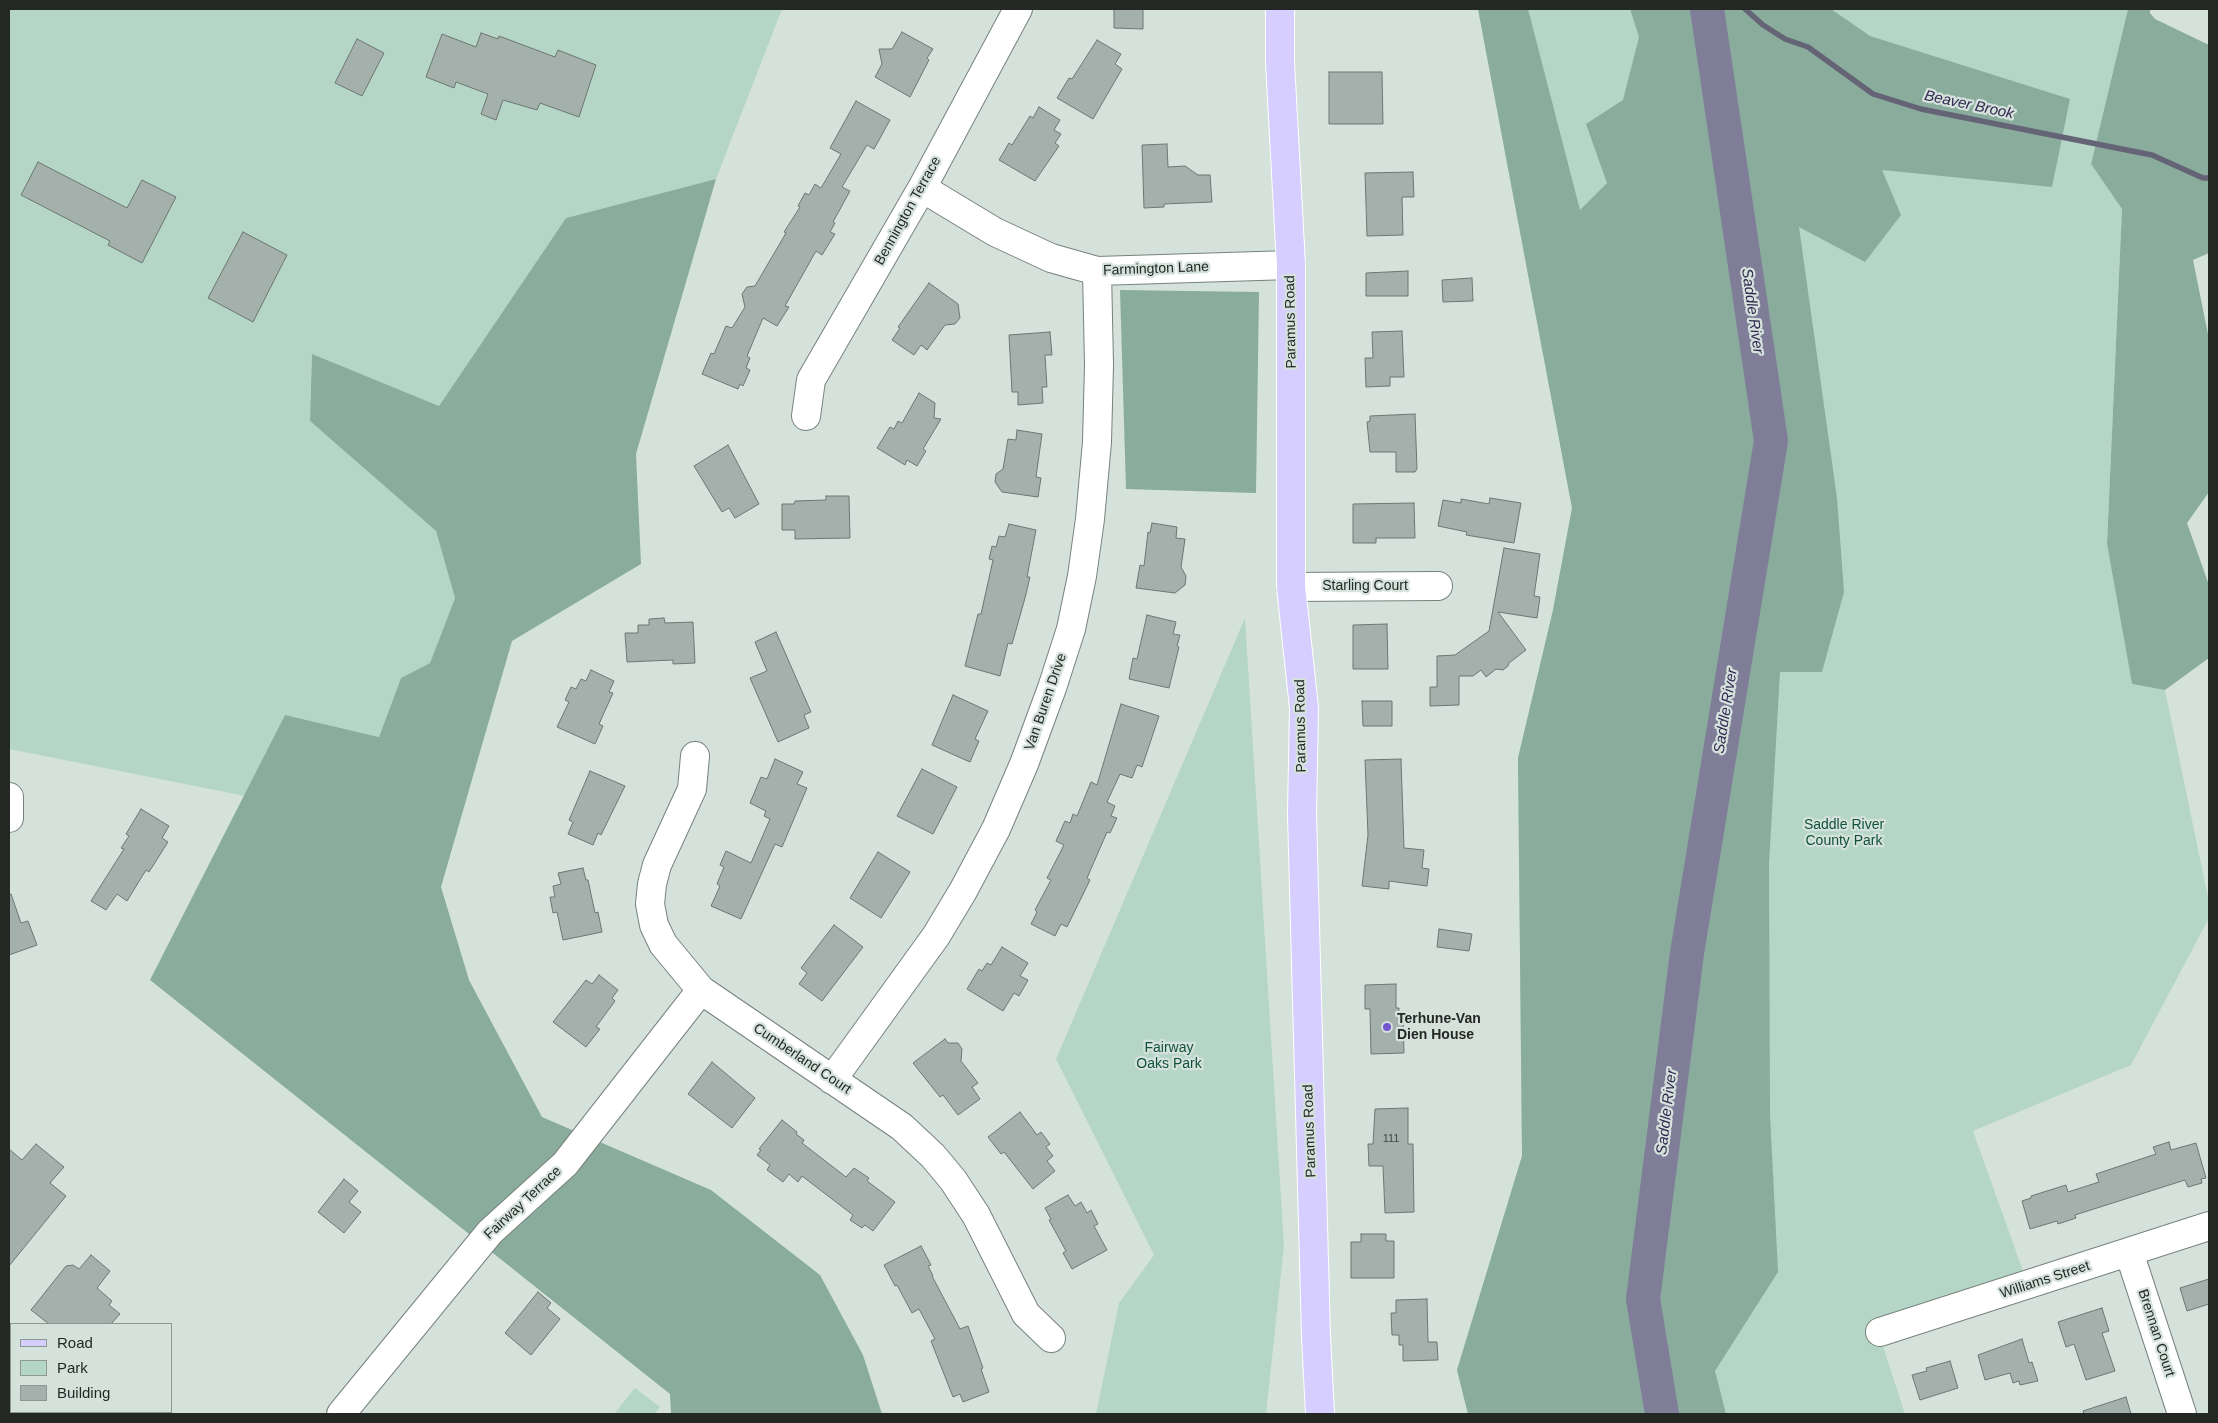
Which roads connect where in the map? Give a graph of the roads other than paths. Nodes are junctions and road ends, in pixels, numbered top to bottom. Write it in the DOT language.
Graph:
graph roads {
  1 [pos="1018,9"];
  2 [pos="1280,9"];
  3 [pos="922,188"];
  4 [pos="1290,265"];
  5 [pos="1097,271"];
  6 [pos="806,416"];
  7 [pos="1438,586"];
  8 [pos="1291,587"];
  9 [pos="695,756"];
  10 [pos="9,797"];
  11 [pos="9,818"];
  12 [pos="701,990"];
  13 [pos="832,1080"];
  14 [pos="2209,1226"];
  15 [pos="2130,1252"];
  16 [pos="1880,1332"];
  17 [pos="1051,1338"];
  18 [pos="341,1414"];
  19 [pos="1320,1414"];
  20 [pos="2182,1414"];
  1 -- 3 [label="street, Bennington Terrace"];
  2 -- 4 [label="main road, Paramus Road"];
  3 -- 5 [label="street, Farmington Lane"];
  3 -- 6 [label="street, Bennington Terrace"];
  4 -- 5 [label="street, Farmington Lane"];
  4 -- 8 [label="main road, Paramus Road"];
  5 -- 13 [label="street, Van Buren Drive"];
  7 -- 8 [label="street, Starling Court"];
  8 -- 19 [label="main road, Paramus Road"];
  9 -- 12 [label="street, Cumberland Court"];
  10 -- 11 [label="street"];
  12 -- 13 [label="street, Cumberland Court"];
  12 -- 18 [label="street, Fairway Terrace"];
  13 -- 17 [label="street, Cumberland Court"];
  14 -- 15 [label="street, Williams Street"];
  15 -- 16 [label="street, Williams Street"];
  15 -- 20 [label="street, Brennan Court"];
}
